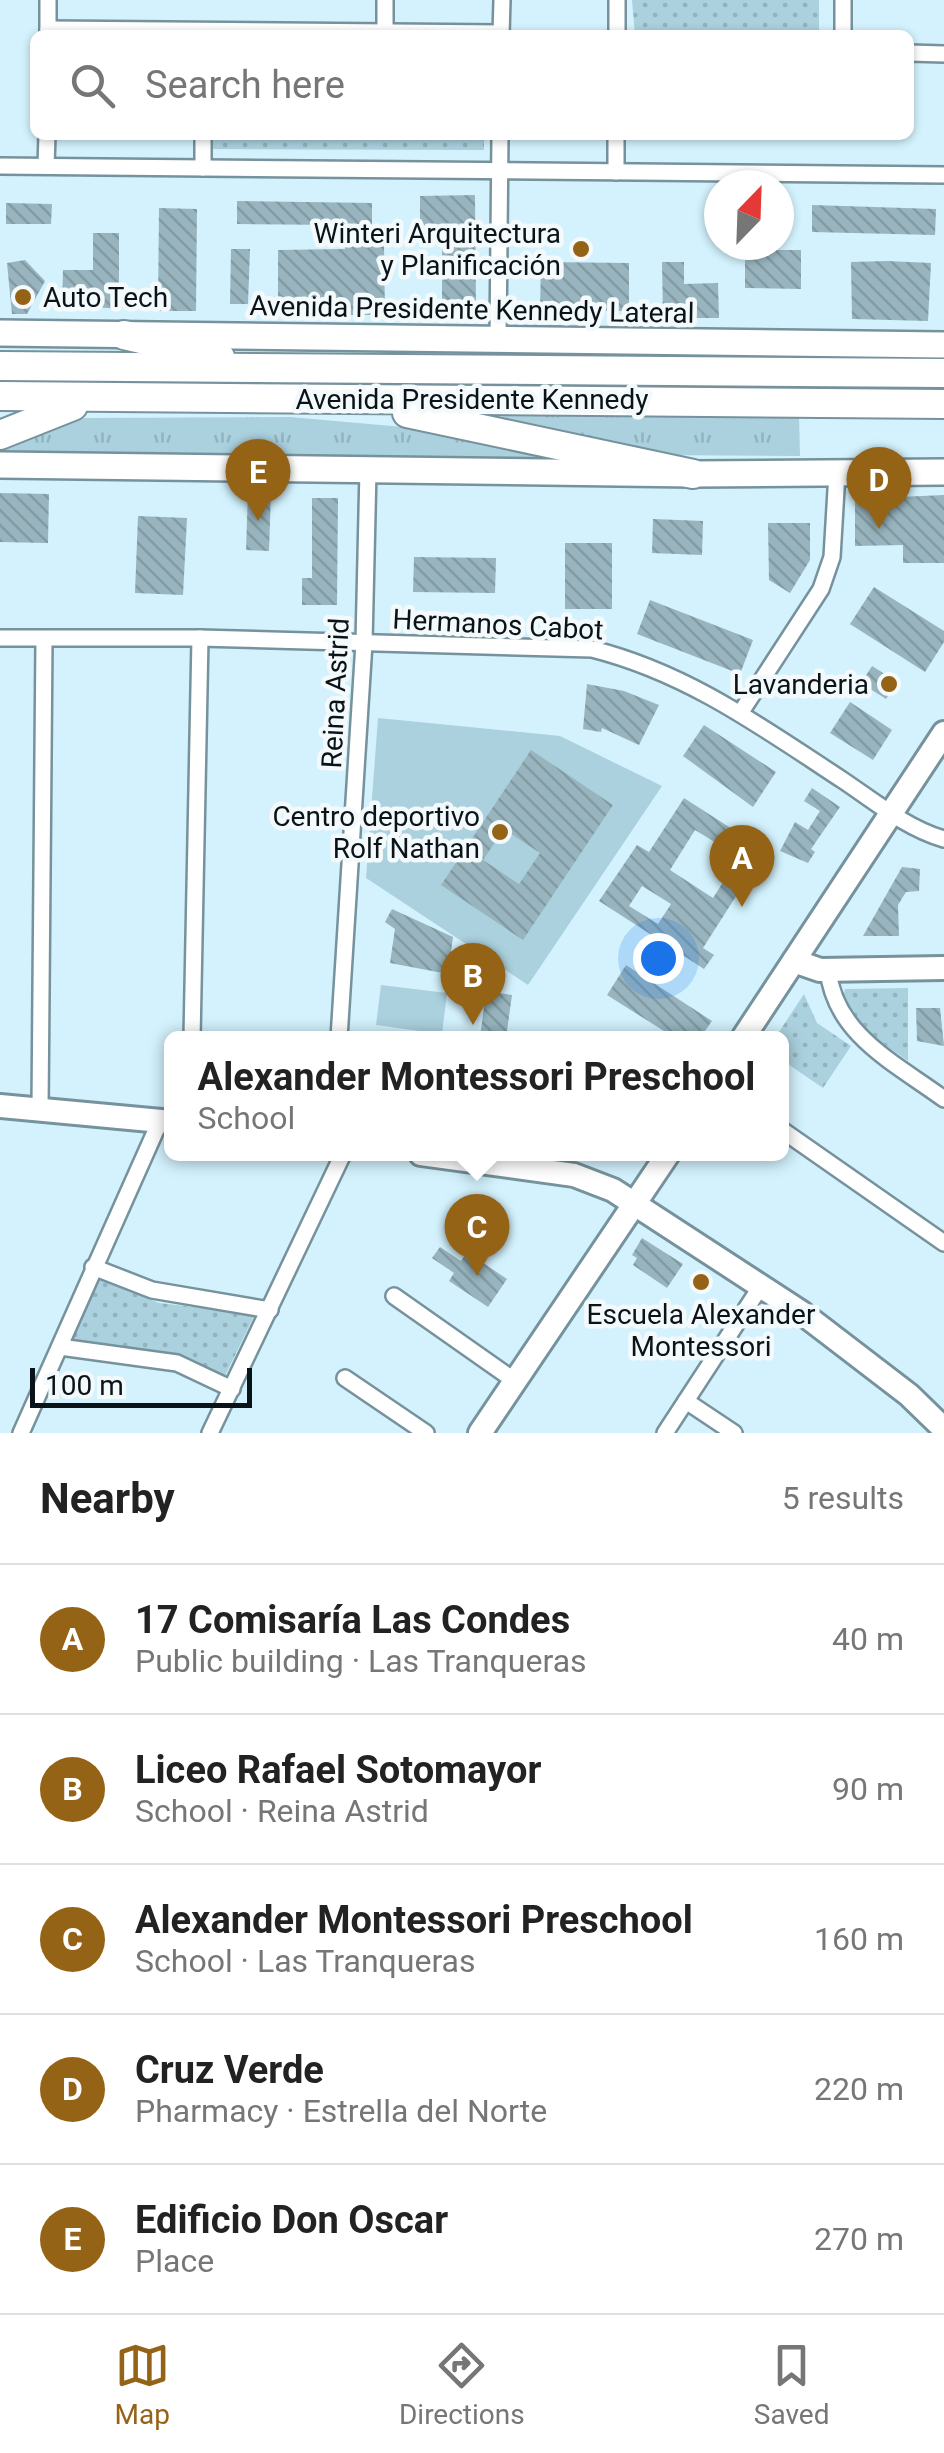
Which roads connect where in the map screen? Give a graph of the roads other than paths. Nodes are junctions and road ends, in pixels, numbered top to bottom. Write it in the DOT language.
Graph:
graph roads {
  1 [pos="48,0"];
  2 [pos="385,0"];
  3 [pos="502,0"];
  4 [pos="618,0"];
  5 [pos="843,0"];
  6 [pos="48,30"];
  7 [pos="385,30"];
  8 [pos="501,30"];
  9 [pos="617,30"];
  10 [pos="843,30"];
  11 [pos="914,53"];
  12 [pos="944,54"];
  13 [pos="47,140"];
  14 [pos="203,140"];
  15 [pos="500,140"];
  16 [pos="616,140"];
  17 [pos="0,166"];
  18 [pos="46,166"];
  19 [pos="204,168"];
  20 [pos="500,171"];
  21 [pos="616,172"];
  22 [pos="944,175"];
  23 [pos="0,333"];
  24 [pos="124,334"];
  25 [pos="498,339"];
  26 [pos="944,345"];
  27 [pos="944,362"];
  28 [pos="0,366"];
  29 [pos="290,369"];
  30 [pos="859,372"];
  31 [pos="944,372"];
  32 [pos="0,396"];
  33 [pos="132,397"];
  34 [pos="321,398"];
  35 [pos="944,404"];
  36 [pos="0,434"];
  37 [pos="0,465"];
  38 [pos="368,470"];
  39 [pos="944,472"];
  40 [pos="837,473"];
  41 [pos="693,474"];
  42 [pos="0,638"];
  43 [pos="200,638"];
  44 [pos="44,639"];
  45 [pos="364,643"];
  46 [pos="741,712"];
  47 [pos="944,733"];
  48 [pos="892,813"];
  49 [pos="944,840"];
  50 [pos="794,961"];
  51 [pos="944,968"];
  52 [pos="828,970"];
  53 [pos="192,1031"];
  54 [pos="339,1031"];
  55 [pos="748,1031"];
  56 [pos="942,1095"];
  57 [pos="0,1106"];
  58 [pos="40,1109"];
  59 [pos="164,1121"];
  60 [pos="164,1125"];
  61 [pos="789,1135"];
  62 [pos="340,1161"];
  63 [pos="471,1161"];
  64 [pos="663,1161"];
  65 [pos="638,1196"];
  66 [pos="944,1243"];
  67 [pos="94,1267"];
  68 [pos="761,1286"];
  69 [pos="394,1296"];
  70 [pos="270,1310"];
  71 [pos="60,1346"];
  72 [pos="344,1378"];
  73 [pos="515,1381"];
  74 [pos="232,1389"];
  75 [pos="686,1401"];
  76 [pos="944,1428"];
  77 [pos="21,1433"];
  78 [pos="210,1433"];
  79 [pos="426,1433"];
  80 [pos="480,1433"];
  81 [pos="665,1433"];
  82 [pos="734,1433"];
  1 -- 6 [label="street"];
  2 -- 7 [label="street"];
  3 -- 8 [label="street"];
  4 -- 9 [label="street"];
  5 -- 10 [label="street"];
  11 -- 12 [label="street"];
  13 -- 18 [label="street"];
  14 -- 19 [label="street"];
  15 -- 20 [label="street"];
  16 -- 21 [label="street"];
  17 -- 18 [label="street"];
  18 -- 19 [label="street"];
  19 -- 20 [label="street"];
  20 -- 21 [label="street"];
  20 -- 25 [label="street"];
  21 -- 22 [label="street"];
  23 -- 24 [label="main road, Avenida Presidente Kennedy Lateral"];
  24 -- 25 [label="main road, Avenida Presidente Kennedy Lateral"];
  24 -- 29 [label="highway"];
  25 -- 26 [label="main road, Avenida Presidente Kennedy Lateral"];
  27 -- 30 [label="highway"];
  28 -- 29 [label="highway, Avenida Presidente Kennedy"];
  29 -- 30 [label="highway, Avenida Presidente Kennedy"];
  30 -- 31 [label="highway, Avenida Presidente Kennedy"];
  32 -- 33 [label="highway, Avenida Presidente Kennedy"];
  33 -- 34 [label="highway, Avenida Presidente Kennedy"];
  33 -- 36 [label="highway"];
  34 -- 35 [label="highway, Avenida Presidente Kennedy"];
  34 -- 41 [label="highway"];
  37 -- 38 [label="main road"];
  38 -- 41 [label="main road"];
  38 -- 45 [label="street, Reina Astrid"];
  39 -- 40 [label="main road"];
  40 -- 41 [label="main road"];
  40 -- 46 [label="street"];
  42 -- 44 [label="street, Hermanos Cabot"];
  43 -- 44 [label="street, Hermanos Cabot"];
  43 -- 45 [label="street, Hermanos Cabot"];
  43 -- 53 [label="street"];
  44 -- 58 [label="street"];
  45 -- 46 [label="street, Hermanos Cabot"];
  45 -- 54 [label="street, Reina Astrid"];
  46 -- 48 [label="street, Hermanos Cabot"];
  47 -- 48 [label="main road"];
  48 -- 49 [label="street, Hermanos Cabot"];
  48 -- 50 [label="main road"];
  50 -- 52 [label="main road"];
  50 -- 55 [label="main road"];
  51 -- 52 [label="main road"];
  52 -- 56 [label="street"];
  57 -- 58 [label="main road"];
  58 -- 59 [label="main road"];
  60 -- 67 [label="street"];
  61 -- 66 [label="street"];
  62 -- 70 [label="street"];
  63 -- 65 [label="main road"];
  64 -- 65 [label="main road"];
  65 -- 68 [label="main road"];
  65 -- 73 [label="main road"];
  67 -- 70 [label="street"];
  67 -- 71 [label="street"];
  68 -- 75 [label="street"];
  68 -- 76 [label="main road"];
  69 -- 73 [label="street"];
  70 -- 74 [label="street"];
  71 -- 74 [label="street"];
  71 -- 77 [label="street"];
  72 -- 79 [label="street"];
  73 -- 80 [label="main road"];
  74 -- 78 [label="street"];
  75 -- 81 [label="street"];
  75 -- 82 [label="street"];
}
